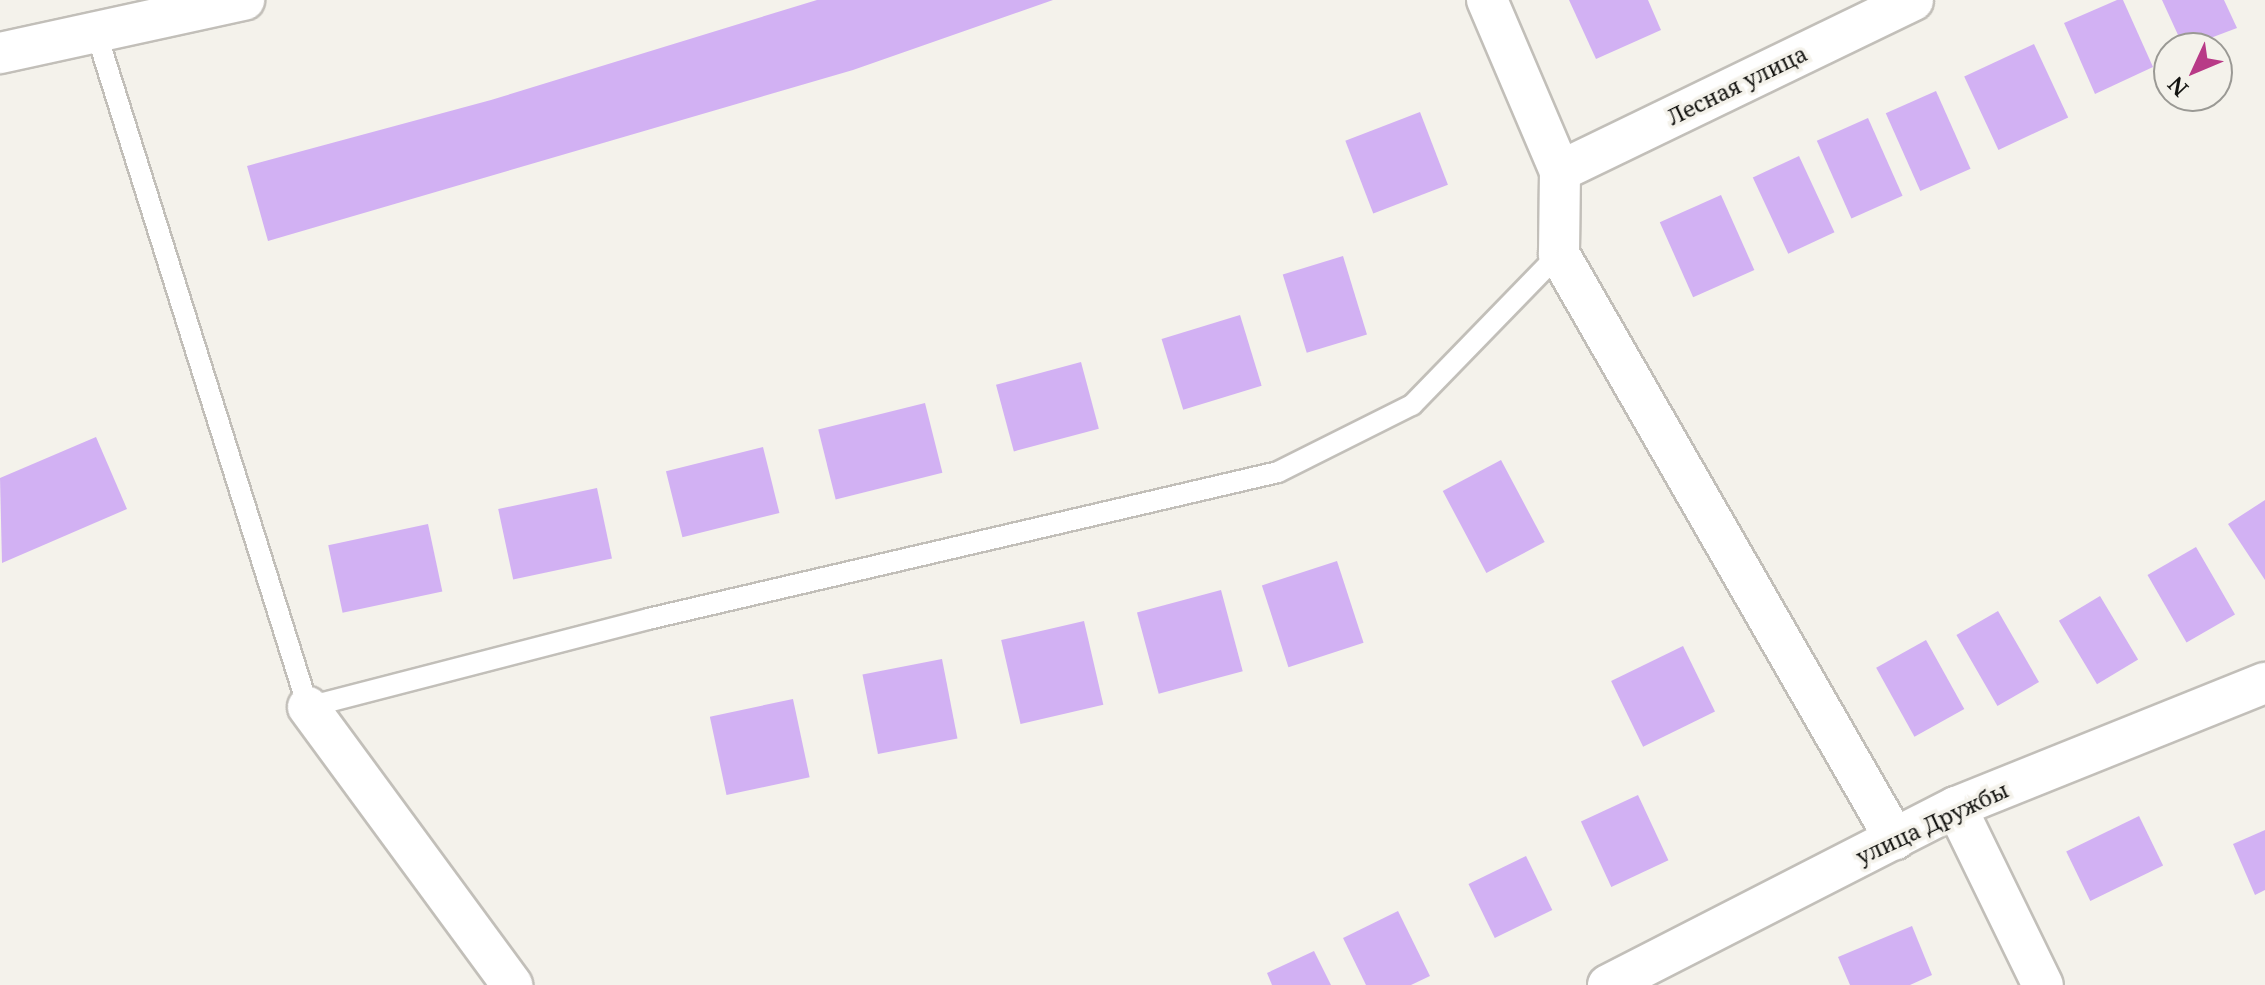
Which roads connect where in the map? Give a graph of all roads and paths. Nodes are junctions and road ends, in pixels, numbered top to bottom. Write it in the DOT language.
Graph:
graph roads {
  1 [pos="244,0"];
  2 [pos="1487,0"];
  3 [pos="1913,0"];
  4 [pos="96,32"];
  5 [pos="0,53"];
  6 [pos="1560,171"];
  7 [pos="1559,254"];
  8 [pos="2265,683"];
  9 [pos="308,707"];
  10 [pos="1956,807"];
  11 [pos="1895,839"];
  12 [pos="1631,980"];
  13 [pos="512,985"];
  14 [pos="2043,985"];
  1 -- 4 [label="street"];
  2 -- 6 [label="street"];
  3 -- 6 [label="street, Лесная улица"];
  4 -- 5 [label="street"];
  4 -- 9 [label="lane"];
  6 -- 7 [label="street"];
  7 -- 9 [label="lane"];
  7 -- 11 [label="street"];
  8 -- 10 [label="street, улица Дружбы"];
  9 -- 13 [label="street"];
  10 -- 11 [label="street, улица Дружбы"];
  10 -- 14 [label="street"];
  11 -- 12 [label="street, улица Дружбы"];
}
